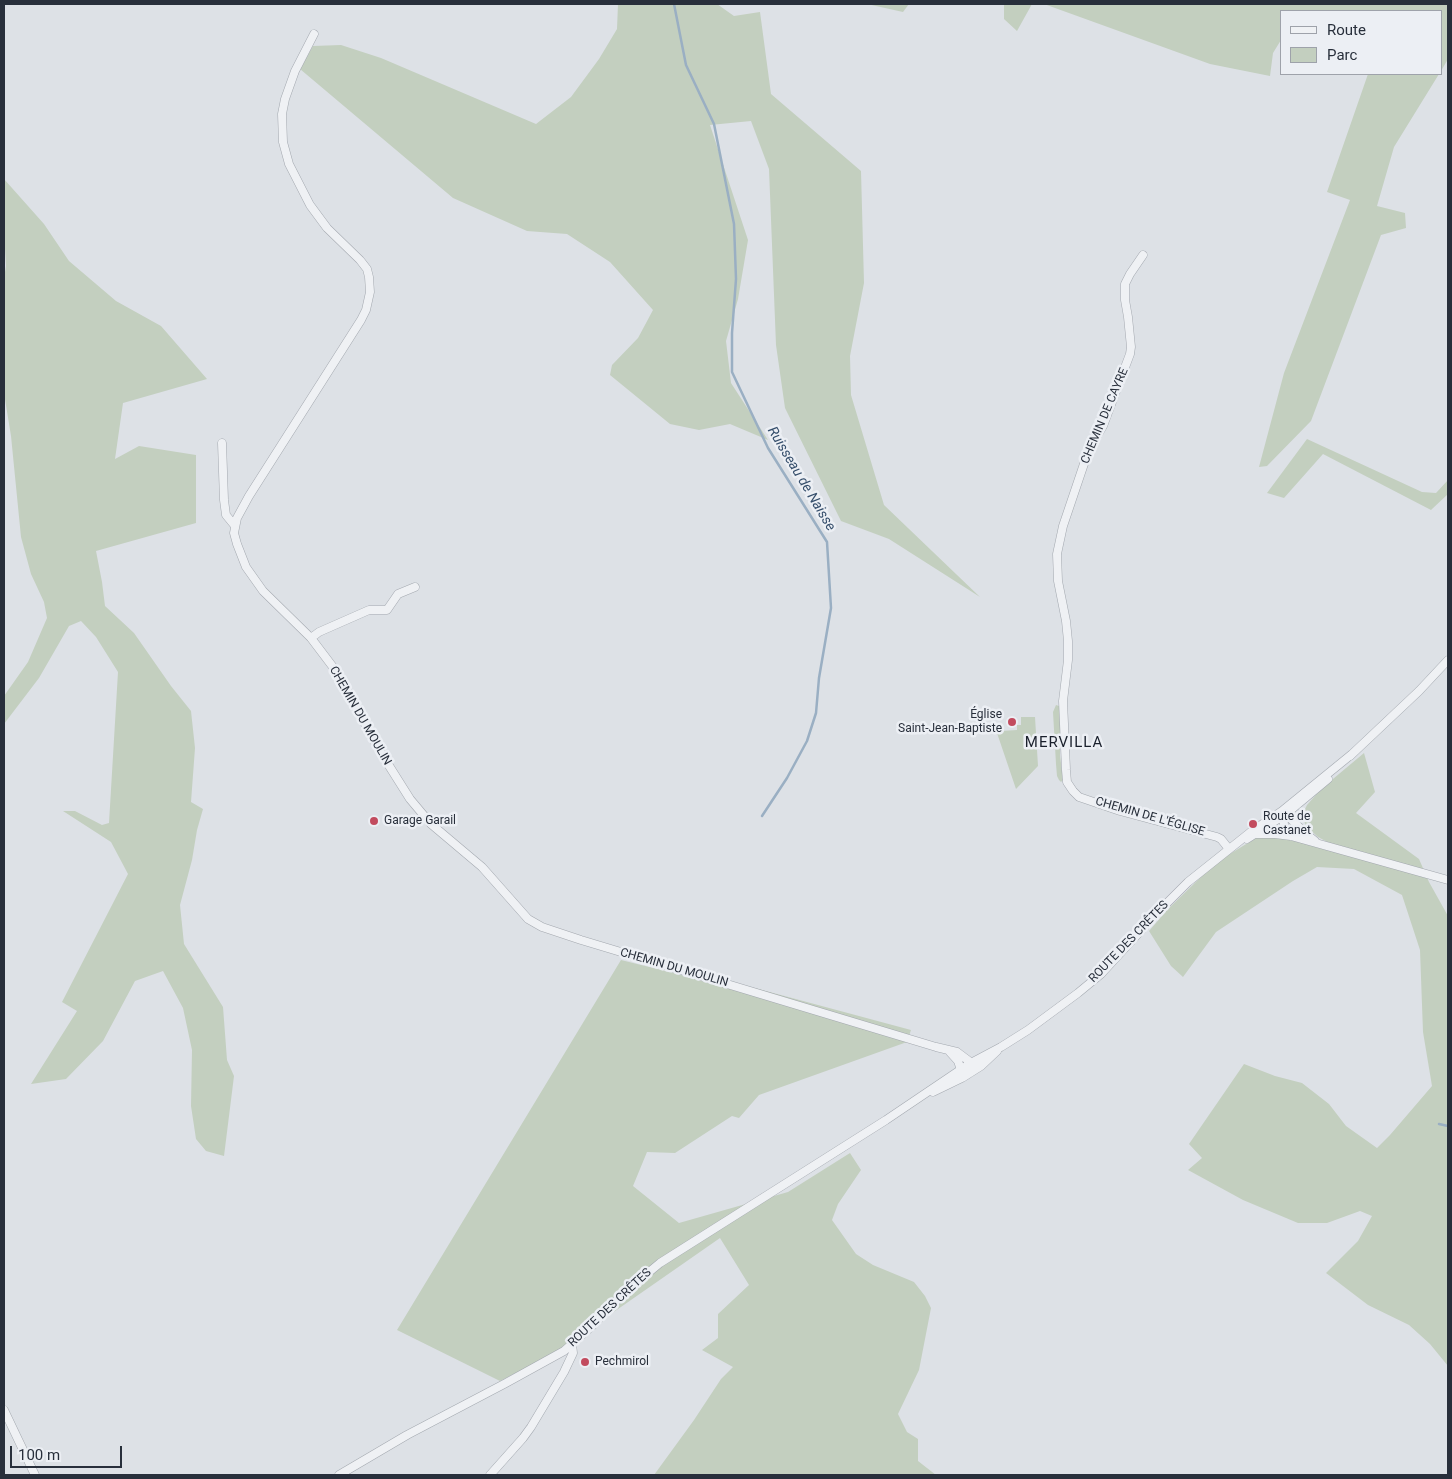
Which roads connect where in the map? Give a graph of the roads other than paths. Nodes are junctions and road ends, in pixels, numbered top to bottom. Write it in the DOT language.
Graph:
graph roads {
  1 [pos="314,34"];
  2 [pos="1143,255"];
  3 [pos="222,443"];
  4 [pos="234,526"];
  5 [pos="414,587"];
  6 [pos="311,638"];
  7 [pos="1448,660"];
  8 [pos="1352,754"];
  9 [pos="1070,787"];
  10 [pos="1300,803"];
  11 [pos="1284,814"];
  12 [pos="1299,827"];
  13 [pos="1255,834"];
  14 [pos="1291,836"];
  15 [pos="1319,843"];
  16 [pos="1228,849"];
  17 [pos="1448,880"];
  18 [pos="1001,1047"];
  19 [pos="949,1051"];
  20 [pos="969,1064"];
  21 [pos="961,1070"];
  22 [pos="970,1073"];
  23 [pos="924,1095"];
  24 [pos="572,1344"];
  25 [pos="4,1410"];
  26 [pos="35,1475"];
  27 [pos="339,1475"];
  28 [pos="490,1475"];
  1 -- 4 [label="street"];
  2 -- 9 [label="street, CHEMIN DE CAYRE"];
  3 -- 4 [label="street, CHEMIN DU MOULIN"];
  4 -- 6 [label="street, CHEMIN DU MOULIN"];
  5 -- 6 [label="street"];
  6 -- 19 [label="street, CHEMIN DU MOULIN"];
  7 -- 8 [label="street, ROUTE DES CRÊTES"];
  8 -- 10 [label="street, ROUTE DES CRÊTES"];
  8 -- 11 [label="street, ROUTE DES CRÊTES"];
  9 -- 16 [label="street, CHEMIN DE L'ÉGLISE"];
  10 -- 11 [label="street, ROUTE DES CRÊTES"];
  10 -- 12 [label="street"];
  11 -- 12 [label="street"];
  11 -- 13 [label="street, ROUTE DES CRÊTES"];
  11 -- 14 [label="street"];
  11 -- 16 [label="street, ROUTE DES CRÊTES"];
  12 -- 15 [label="street"];
  13 -- 14 [label="street"];
  13 -- 16 [label="street, ROUTE DES CRÊTES"];
  14 -- 15 [label="street"];
  15 -- 17 [label="street"];
  16 -- 18 [label="street, ROUTE DES CRÊTES"];
  18 -- 20 [label="street, ROUTE DES CRÊTES"];
  18 -- 22 [label="street, ROUTE DES CRÊTES"];
  19 -- 20 [label="street, CHEMIN DU MOULIN"];
  19 -- 21 [label="street"];
  20 -- 21 [label="street, ROUTE DES CRÊTES"];
  20 -- 22 [label="street"];
  21 -- 22 [label="street"];
  21 -- 23 [label="street, ROUTE DES CRÊTES"];
  22 -- 23 [label="street, ROUTE DES CRÊTES"];
  23 -- 24 [label="street, ROUTE DES CRÊTES"];
  24 -- 27 [label="street, ROUTE DES CRÊTES"];
  24 -- 28 [label="street"];
  25 -- 26 [label="street"];
}
